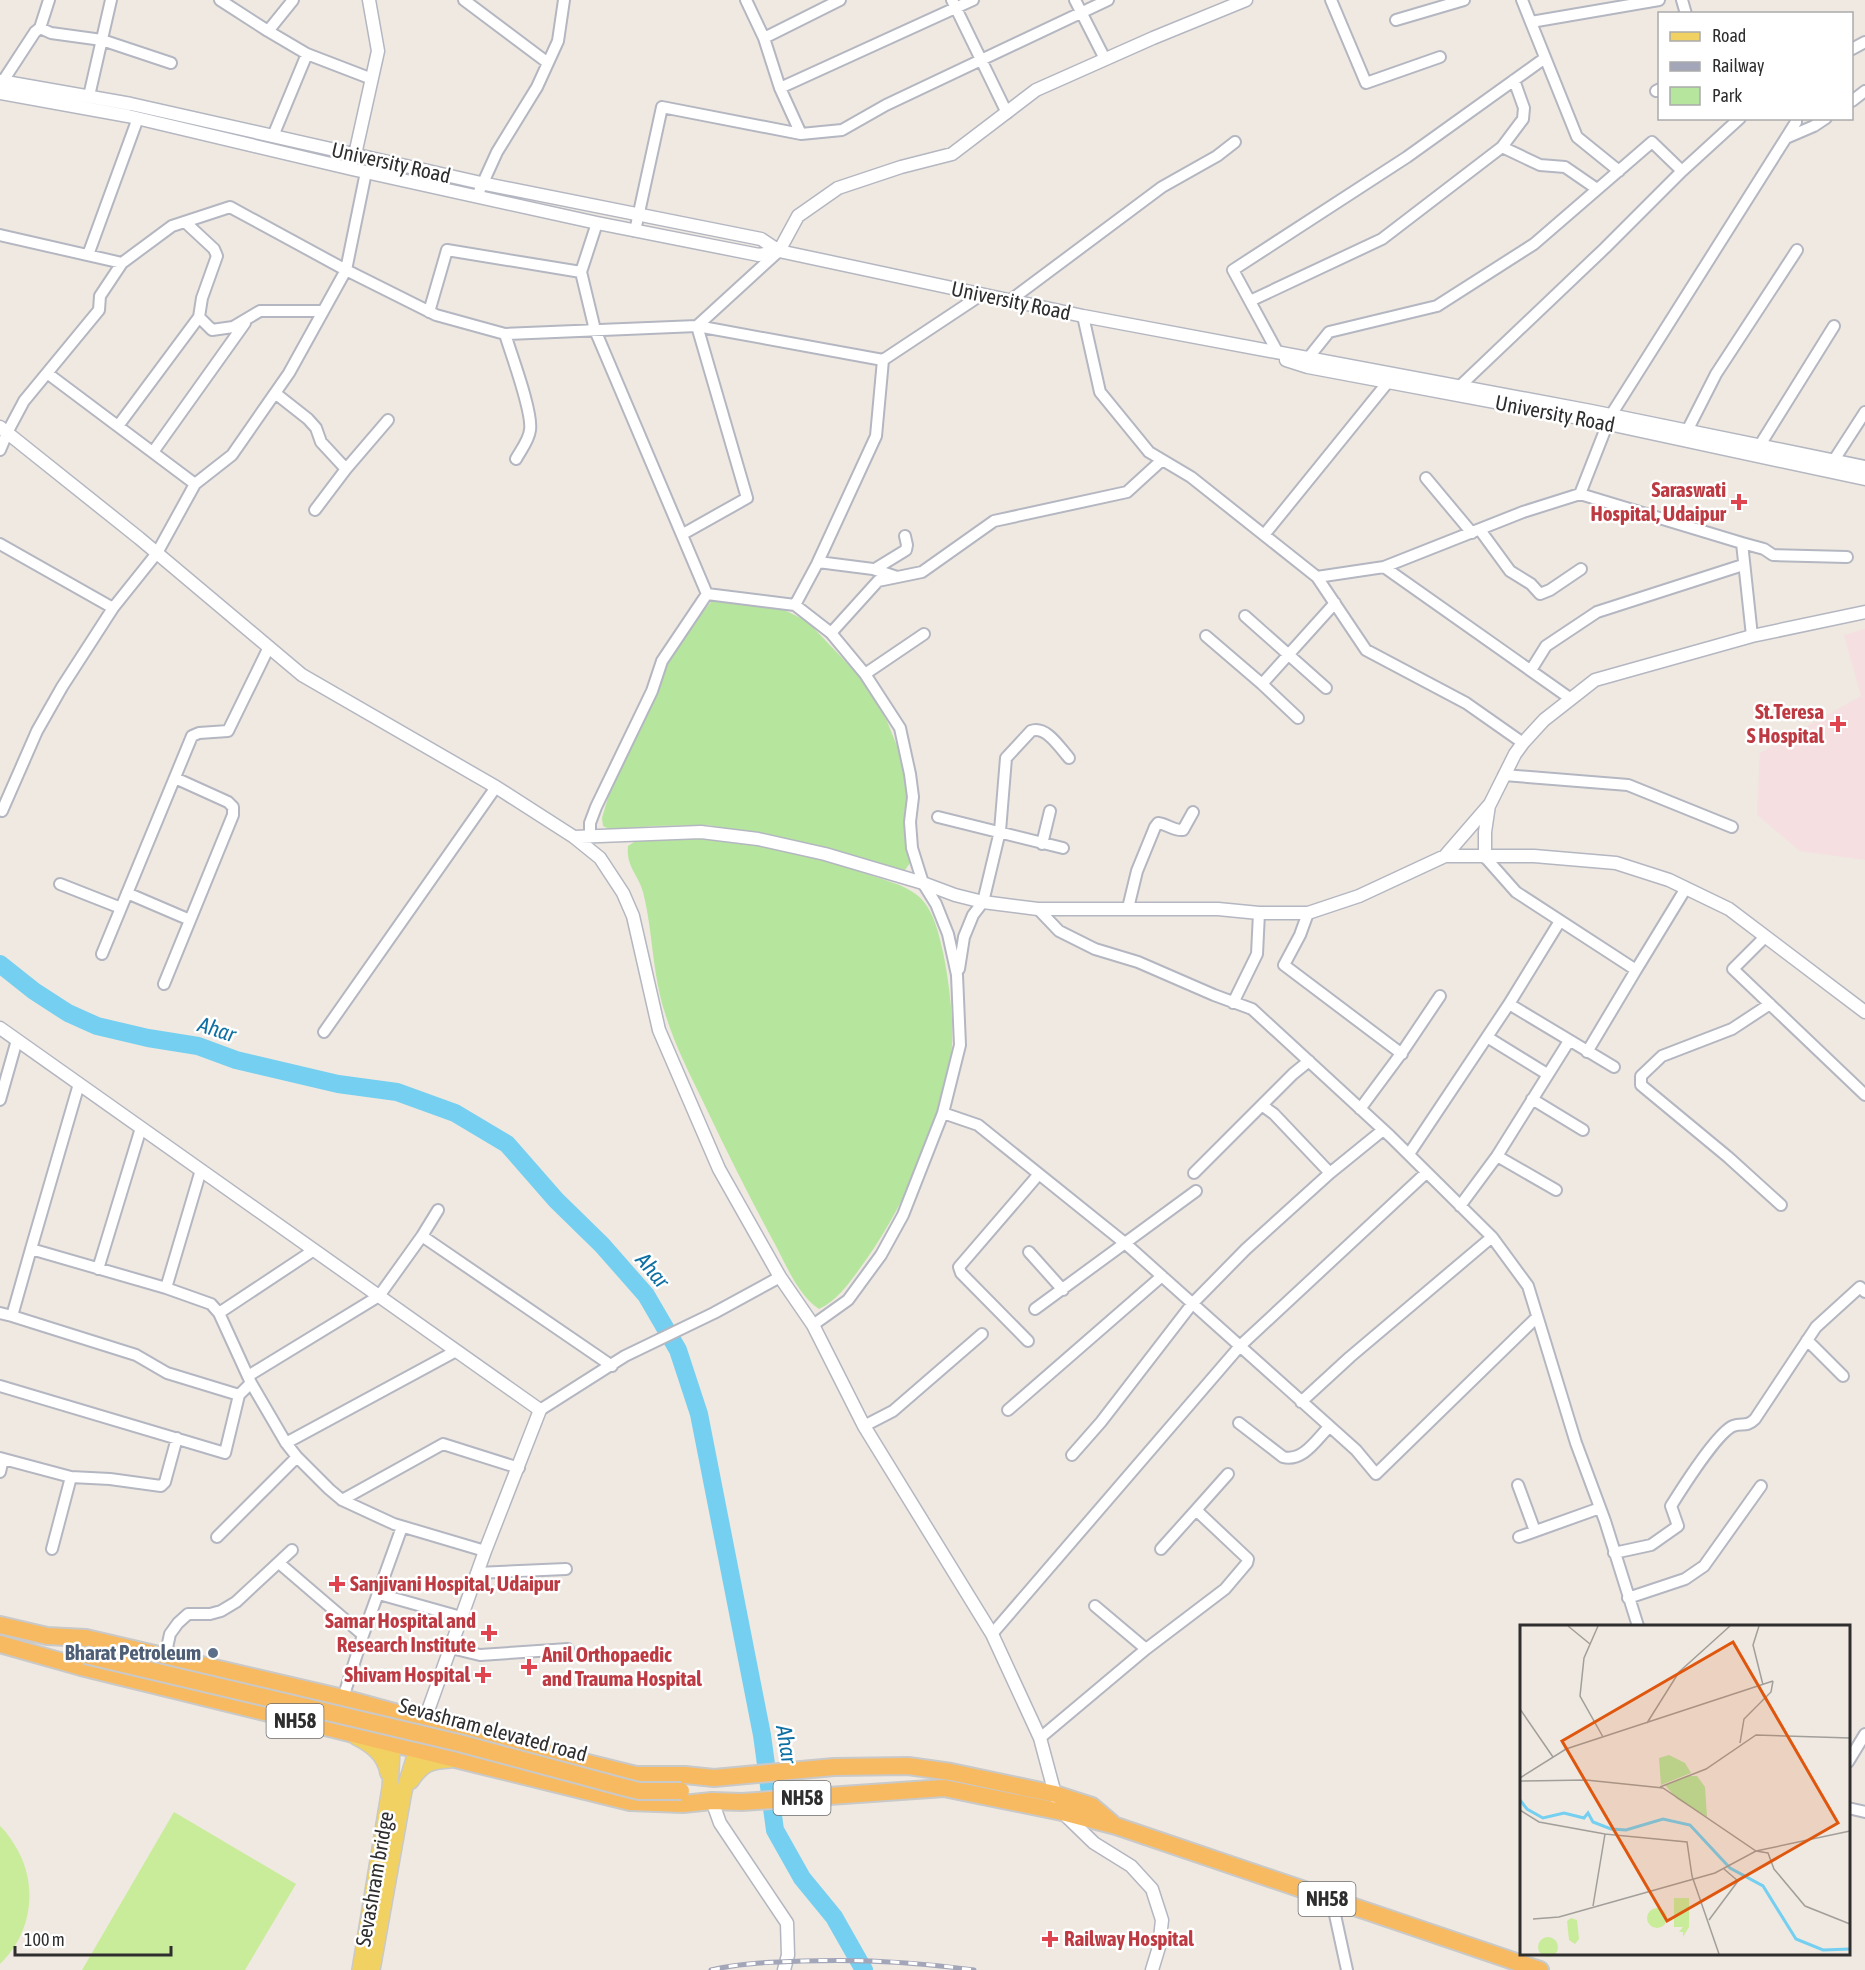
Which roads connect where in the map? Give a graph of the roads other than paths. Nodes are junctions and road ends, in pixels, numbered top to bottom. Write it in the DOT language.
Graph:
graph roads {
  1 [pos="49,0"];
  2 [pos="111,0"];
  3 [pos="219,0"];
  4 [pos="293,0"];
  5 [pos="369,0"];
  6 [pos="464,0"];
  7 [pos="564,0"];
  8 [pos="746,0"];
  9 [pos="840,0"];
  10 [pos="973,0"];
  11 [pos="1075,0"];
  12 [pos="1108,0"];
  13 [pos="1246,0"];
  14 [pos="1331,0"];
  15 [pos="1464,0"];
  16 [pos="1522,0"];
  17 [pos="1659,0"];
  18 [pos="820,4"];
  19 [pos="954,4"];
  20 [pos="1081,12"];
  21 [pos="1396,20"];
  22 [pos="1531,22"];
  23 [pos="40,28"];
  24 [pos="268,31"];
  25 [pos="764,38"];
  26 [pos="102,40"];
  27 [pos="307,54"];
  28 [pos="1440,57"];
  29 [pos="1545,58"];
  30 [pos="1105,59"];
  31 [pos="981,60"];
  32 [pos="171,63"];
  33 [pos="548,63"];
  34 [pos="372,79"];
  35 [pos="1514,80"];
  36 [pos="1,85"];
  37 [pos="780,88"];
  38 [pos="89,96"];
  39 [pos="1007,113"];
  40 [pos="138,118"];
  41 [pos="1738,120"];
  42 [pos="1795,120"];
  43 [pos="1823,120"];
  44 [pos="801,135"];
  45 [pos="273,136"];
  46 [pos="1785,138"];
  47 [pos="1235,142"];
  48 [pos="1502,147"];
  49 [pos="355,153"];
  50 [pos="352,169"];
  51 [pos="1619,171"];
  52 [pos="1682,171"];
  53 [pos="366,172"];
  54 [pos="481,183"];
  55 [pos="1597,189"];
  56 [pos="477,196"];
  57 [pos="638,216"];
  58 [pos="185,222"];
  59 [pos="597,223"];
  60 [pos="635,231"];
  61 [pos="0,235"];
  62 [pos="1797,250"];
  63 [pos="779,251"];
  64 [pos="88,255"];
  65 [pos="122,263"];
  66 [pos="346,270"];
  67 [pos="581,272"];
  68 [pos="981,295"];
  69 [pos="1012,299"];
  70 [pos="1250,302"];
  71 [pos="323,311"];
  72 [pos="429,312"];
  73 [pos="1083,316"];
  74 [pos="199,317"];
  75 [pos="247,320"];
  76 [pos="697,326"];
  77 [pos="1834,326"];
  78 [pos="595,330"];
  79 [pos="505,334"];
  80 [pos="1244,348"];
  81 [pos="1278,353"];
  82 [pos="1309,357"];
  83 [pos="883,360"];
  84 [pos="47,373"];
  85 [pos="1388,382"];
  86 [pos="1460,386"];
  87 [pos="275,393"];
  88 [pos="1865,412"];
  89 [pos="1609,419"];
  90 [pos="388,420"];
  91 [pos="118,426"];
  92 [pos="4,429"];
  93 [pos="1687,431"];
  94 [pos="1760,445"];
  95 [pos="0,450"];
  96 [pos="153,452"];
  97 [pos="516,459"];
  98 [pos="1162,459"];
  99 [pos="1834,460"];
  100 [pos="1865,467"];
  101 [pos="346,469"];
  102 [pos="1426,478"];
  103 [pos="1865,479"];
  104 [pos="195,484"];
  105 [pos="1580,494"];
  106 [pos="315,510"];
  107 [pos="1476,532"];
  108 [pos="683,534"];
  109 [pos="1264,535"];
  110 [pos="905,536"];
  111 [pos="1742,543"];
  112 [pos="0,544"];
  113 [pos="157,553"];
  114 [pos="1847,557"];
  115 [pos="818,562"];
  116 [pos="1743,565"];
  117 [pos="1384,567"];
  118 [pos="874,569"];
  119 [pos="1581,569"];
  120 [pos="897,577"];
  121 [pos="1317,577"];
  122 [pos="707,594"];
  123 [pos="1335,603"];
  124 [pos="795,605"];
  125 [pos="113,608"];
  126 [pos="1865,612"];
  127 [pos="1245,616"];
  128 [pos="831,633"];
  129 [pos="924,634"];
  130 [pos="1206,636"];
  131 [pos="1752,636"];
  132 [pos="269,647"];
  133 [pos="1289,654"];
  134 [pos="1531,670"];
  135 [pos="865,674"];
  136 [pos="1262,684"];
  137 [pos="1326,688"];
  138 [pos="1571,699"];
  139 [pos="1298,718"];
  140 [pos="1523,743"];
  141 [pos="1069,758"];
  142 [pos="1504,775"];
  143 [pos="175,778"];
  144 [pos="496,787"];
  145 [pos="1490,804"];
  146 [pos="2,811"];
  147 [pos="1050,811"];
  148 [pos="1193,812"];
  149 [pos="939,817"];
  150 [pos="1732,827"];
  151 [pos="1000,831"];
  152 [pos="590,836"];
  153 [pos="574,837"];
  154 [pos="1042,844"];
  155 [pos="1063,848"];
  156 [pos="1445,856"];
  157 [pos="1485,857"];
  158 [pos="922,883"];
  159 [pos="60,884"];
  160 [pos="1686,888"];
  161 [pos="127,893"];
  162 [pos="983,902"];
  163 [pos="121,908"];
  164 [pos="1128,908"];
  165 [pos="1038,909"];
  166 [pos="1259,913"];
  167 [pos="1308,913"];
  168 [pos="190,921"];
  169 [pos="1560,921"];
  170 [pos="1765,937"];
  171 [pos="102,954"];
  172 [pos="1636,970"];
  173 [pos="957,975"];
  174 [pos="164,984"];
  175 [pos="1440,996"];
  176 [pos="1233,1003"];
  177 [pos="1509,1004"];
  178 [pos="1770,1004"];
  179 [pos="1865,1012"];
  180 [pos="0,1028"];
  181 [pos="324,1032"];
  182 [pos="1487,1037"];
  183 [pos="17,1040"];
  184 [pos="1569,1041"];
  185 [pos="1587,1052"];
  186 [pos="1402,1054"];
  187 [pos="1309,1061"];
  188 [pos="1614,1067"];
  189 [pos="1546,1074"];
  190 [pos="79,1084"];
  191 [pos="1865,1095"];
  192 [pos="1532,1099"];
  193 [pos="0,1100"];
  194 [pos="1263,1106"];
  195 [pos="1360,1109"];
  196 [pos="944,1113"];
  197 [pos="141,1128"];
  198 [pos="1383,1130"];
  199 [pos="1583,1130"];
  200 [pos="1409,1154"];
  201 [pos="1497,1156"];
  202 [pos="201,1170"];
  203 [pos="1194,1173"];
  204 [pos="1330,1173"];
  205 [pos="1426,1173"];
  206 [pos="1038,1174"];
  207 [pos="1556,1190"];
  208 [pos="1196,1191"];
  209 [pos="1781,1205"];
  210 [pos="1460,1206"];
  211 [pos="438,1210"];
  212 [pos="422,1236"];
  213 [pos="1492,1237"];
  214 [pos="1126,1244"];
  215 [pos="31,1249"];
  216 [pos="314,1250"];
  217 [pos="1029,1252"];
  218 [pos="98,1269"];
  219 [pos="1162,1276"];
  220 [pos="780,1277"];
  221 [pos="166,1288"];
  222 [pos="1064,1290"];
  223 [pos="1865,1293"];
  224 [pos="379,1296"];
  225 [pos="1192,1304"];
  226 [pos="1035,1309"];
  227 [pos="0,1313"];
  228 [pos="219,1313"];
  229 [pos="12,1316"];
  230 [pos="1537,1317"];
  231 [pos="813,1326"];
  232 [pos="982,1334"];
  233 [pos="1807,1340"];
  234 [pos="1028,1341"];
  235 [pos="1240,1346"];
  236 [pos="456,1351"];
  237 [pos="612,1366"];
  238 [pos="1843,1376"];
  239 [pos="250,1379"];
  240 [pos="0,1386"];
  241 [pos="239,1395"];
  242 [pos="1301,1402"];
  243 [pos="540,1410"];
  244 [pos="1008,1410"];
  245 [pos="1239,1423"];
  246 [pos="864,1426"];
  247 [pos="1329,1427"];
  248 [pos="177,1438"];
  249 [pos="286,1443"];
  250 [pos="1072,1455"];
  251 [pos="297,1457"];
  252 [pos="2,1459"];
  253 [pos="519,1468"];
  254 [pos="0,1472"];
  255 [pos="1228,1474"];
  256 [pos="72,1478"];
  257 [pos="1518,1485"];
  258 [pos="1761,1486"];
  259 [pos="342,1500"];
  260 [pos="1600,1508"];
  261 [pos="1196,1510"];
  262 [pos="402,1527"];
  263 [pos="1535,1531"];
  264 [pos="1519,1537"];
  265 [pos="217,1538"];
  266 [pos="52,1549"];
  267 [pos="1161,1549"];
  268 [pos="292,1550"];
  269 [pos="484,1551"];
  270 [pos="1614,1553"];
  271 [pos="279,1563"];
  272 [pos="566,1569"];
  273 [pos="477,1573"];
  274 [pos="378,1594"];
  275 [pos="1628,1598"];
  276 [pos="1095,1606"];
  277 [pos="461,1617"];
  278 [pos="0,1625"];
  279 [pos="1638,1625"];
  280 [pos="992,1634"];
  281 [pos="363,1635"];
  282 [pos="47,1636"];
  283 [pos="0,1644"];
  284 [pos="451,1648"];
  285 [pos="568,1649"];
  286 [pos="1146,1649"];
  287 [pos="85,1655"];
  288 [pos="45,1656"];
  289 [pos="165,1657"];
  290 [pos="343,1698"];
  291 [pos="393,1712"];
  292 [pos="425,1719"];
  293 [pos="1865,1734"];
  294 [pos="352,1735"];
  295 [pos="1040,1738"];
  296 [pos="393,1745"];
  297 [pos="417,1750"];
  298 [pos="460,1759"];
  299 [pos="1850,1759"];
  300 [pos="714,1778"];
  301 [pos="397,1789"];
  302 [pos="681,1791"];
  303 [pos="1055,1794"];
  304 [pos="712,1801"];
  305 [pos="1850,1808"];
  306 [pos="1062,1812"];
  307 [pos="1865,1812"];
  308 [pos="1116,1826"];
  309 [pos="1332,1901"];
  310 [pos="360,1970"];
  311 [pos="372,1970"];
  312 [pos="784,1970"];
  313 [pos="1152,1970"];
  314 [pos="1347,1970"];
  315 [pos="1540,1970"];
  1 -- 23 [label="street"];
  2 -- 26 [label="street"];
  3 -- 24 [label="street"];
  4 -- 24 [label="street"];
  5 -- 34 [label="street"];
  6 -- 33 [label="street"];
  7 -- 33 [label="street"];
  8 -- 25 [label="street"];
  9 -- 18 [label="street"];
  10 -- 19 [label="street"];
  11 -- 20 [label="street"];
  12 -- 20 [label="street"];
  13 -- 30 [label="street"];
  14 -- 28 [label="street"];
  15 -- 21 [label="street"];
  16 -- 22 [label="street"];
  17 -- 22 [label="street"];
  18 -- 25 [label="street"];
  19 -- 31 [label="street"];
  19 -- 37 [label="street"];
  20 -- 30 [label="street"];
  20 -- 31 [label="street"];
  22 -- 29 [label="street"];
  23 -- 26 [label="street"];
  23 -- 36 [label="street"];
  24 -- 27 [label="street"];
  25 -- 37 [label="street"];
  26 -- 32 [label="street"];
  26 -- 38 [label="street"];
  27 -- 34 [label="street"];
  27 -- 45 [label="street"];
  29 -- 35 [label="street"];
  29 -- 51 [label="street"];
  30 -- 39 [label="street"];
  31 -- 39 [label="street"];
  31 -- 44 [label="street"];
  33 -- 54 [label="street"];
  34 -- 49 [label="street"];
  35 -- 48 [label="street"];
  35 -- 70 [label="street"];
  36 -- 38 [label="street, University Road"];
  36 -- 40 [label="street, University Road"];
  37 -- 44 [label="street"];
  38 -- 45 [label="street, University Road"];
  39 -- 63 [label="street"];
  40 -- 50 [label="street, University Road"];
  40 -- 64 [label="street"];
  41 -- 52 [label="street"];
  42 -- 46 [label="street"];
  43 -- 46 [label="street"];
  44 -- 57 [label="street"];
  45 -- 49 [label="street, University Road"];
  46 -- 89 [label="street"];
  47 -- 69 [label="street"];
  48 -- 55 [label="street"];
  48 -- 70 [label="street"];
  49 -- 50 [label="street"];
  49 -- 54 [label="street, University Road"];
  50 -- 53 [label="street, University Road"];
  51 -- 52 [label="street"];
  51 -- 55 [label="street"];
  52 -- 86 [label="street"];
  53 -- 56 [label="street, University Road"];
  53 -- 66 [label="street"];
  54 -- 56 [label="street"];
  54 -- 57 [label="street, University Road"];
  55 -- 82 [label="street"];
  56 -- 59 [label="street, University Road"];
  57 -- 60 [label="street"];
  57 -- 63 [label="street, University Road"];
  58 -- 65 [label="street"];
  58 -- 66 [label="street"];
  58 -- 74 [label="street"];
  59 -- 60 [label="street, University Road"];
  59 -- 67 [label="street"];
  60 -- 63 [label="street, University Road"];
  61 -- 64 [label="street"];
  62 -- 93 [label="street"];
  63 -- 68 [label="street, University Road"];
  63 -- 76 [label="street"];
  64 -- 65 [label="street"];
  65 -- 84 [label="street"];
  66 -- 71 [label="street"];
  66 -- 72 [label="street"];
  67 -- 72 [label="street"];
  67 -- 78 [label="street"];
  68 -- 69 [label="street, University Road"];
  68 -- 83 [label="street"];
  69 -- 73 [label="street, University Road"];
  70 -- 81 [label="street"];
  71 -- 75 [label="street"];
  71 -- 87 [label="street"];
  72 -- 79 [label="street"];
  73 -- 80 [label="street, University Road"];
  73 -- 98 [label="street"];
  74 -- 75 [label="street"];
  74 -- 91 [label="street"];
  75 -- 96 [label="street"];
  76 -- 78 [label="street"];
  76 -- 83 [label="street"];
  76 -- 108 [label="street"];
  77 -- 94 [label="street"];
  78 -- 79 [label="street"];
  78 -- 108 [label="street"];
  79 -- 97 [label="street"];
  80 -- 81 [label="street, University Road"];
  80 -- 85 [label="street, University Road"];
  81 -- 82 [label="street, University Road"];
  82 -- 86 [label="street, University Road"];
  83 -- 115 [label="street"];
  84 -- 91 [label="street"];
  84 -- 92 [label="street"];
  85 -- 89 [label="street, University Road"];
  85 -- 109 [label="street"];
  86 -- 89 [label="street, University Road"];
  87 -- 101 [label="street"];
  87 -- 104 [label="street"];
  88 -- 99 [label="street"];
  89 -- 93 [label="street, University Road"];
  89 -- 103 [label="street, University Road"];
  89 -- 105 [label="street"];
  90 -- 101 [label="street"];
  91 -- 96 [label="street"];
  92 -- 95 [label="street"];
  92 -- 113 [label="street"];
  93 -- 94 [label="street, University Road"];
  94 -- 99 [label="street, University Road"];
  96 -- 104 [label="street"];
  98 -- 109 [label="street"];
  98 -- 120 [label="street"];
  99 -- 100 [label="street, University Road"];
  101 -- 106 [label="street"];
  102 -- 107 [label="street"];
  104 -- 113 [label="street"];
  105 -- 107 [label="street"];
  105 -- 111 [label="street"];
  107 -- 117 [label="street"];
  107 -- 119 [label="street"];
  108 -- 122 [label="street"];
  109 -- 121 [label="street"];
  110 -- 118 [label="street"];
  111 -- 114 [label="street"];
  111 -- 116 [label="street"];
  112 -- 125 [label="street"];
  113 -- 125 [label="street"];
  113 -- 132 [label="street"];
  115 -- 118 [label="street"];
  115 -- 124 [label="street"];
  116 -- 131 [label="street"];
  116 -- 134 [label="street"];
  117 -- 121 [label="street"];
  117 -- 134 [label="street"];
  118 -- 120 [label="street"];
  120 -- 128 [label="street"];
  121 -- 123 [label="street"];
  122 -- 124 [label="street"];
  122 -- 152 [label="street"];
  123 -- 133 [label="street"];
  123 -- 140 [label="street"];
  124 -- 128 [label="street"];
  125 -- 146 [label="street"];
  126 -- 131 [label="street"];
  127 -- 133 [label="street"];
  128 -- 135 [label="street"];
  129 -- 135 [label="street"];
  130 -- 136 [label="street"];
  131 -- 138 [label="street"];
  132 -- 143 [label="street"];
  132 -- 144 [label="street"];
  133 -- 136 [label="street"];
  133 -- 137 [label="street"];
  134 -- 138 [label="street"];
  135 -- 158 [label="street"];
  136 -- 139 [label="street"];
  138 -- 140 [label="street"];
  140 -- 142 [label="street"];
  141 -- 151 [label="street"];
  142 -- 145 [label="street"];
  142 -- 150 [label="street"];
  143 -- 161 [label="street"];
  143 -- 168 [label="street"];
  144 -- 153 [label="street"];
  144 -- 181 [label="street"];
  145 -- 156 [label="street"];
  145 -- 157 [label="street"];
  147 -- 154 [label="street"];
  148 -- 164 [label="street"];
  149 -- 151 [label="street"];
  151 -- 154 [label="street"];
  151 -- 162 [label="street"];
  152 -- 153 [label="street"];
  152 -- 158 [label="street"];
  153 -- 220 [label="street"];
  154 -- 155 [label="street"];
  156 -- 157 [label="street"];
  156 -- 167 [label="street"];
  157 -- 160 [label="street"];
  157 -- 169 [label="street"];
  158 -- 162 [label="street"];
  158 -- 173 [label="street"];
  159 -- 163 [label="street"];
  160 -- 170 [label="street"];
  160 -- 172 [label="street"];
  161 -- 163 [label="street"];
  161 -- 168 [label="street"];
  162 -- 165 [label="street"];
  162 -- 173 [label="street"];
  163 -- 171 [label="street"];
  164 -- 165 [label="street"];
  164 -- 166 [label="street"];
  165 -- 176 [label="street"];
  166 -- 167 [label="street"];
  166 -- 176 [label="street"];
  167 -- 186 [label="street"];
  168 -- 174 [label="street"];
  169 -- 172 [label="street"];
  169 -- 177 [label="street"];
  170 -- 178 [label="street"];
  170 -- 179 [label="street"];
  172 -- 185 [label="street"];
  173 -- 196 [label="street"];
  175 -- 186 [label="street"];
  176 -- 187 [label="street"];
  177 -- 182 [label="street"];
  177 -- 184 [label="street"];
  178 -- 191 [label="street"];
  178 -- 209 [label="street"];
  180 -- 183 [label="street"];
  182 -- 189 [label="street"];
  182 -- 200 [label="street"];
  183 -- 190 [label="street"];
  183 -- 193 [label="street"];
  184 -- 185 [label="street"];
  184 -- 189 [label="street"];
  185 -- 188 [label="street"];
  186 -- 195 [label="street"];
  187 -- 194 [label="street"];
  187 -- 195 [label="street"];
  189 -- 192 [label="street"];
  190 -- 197 [label="street"];
  190 -- 215 [label="street"];
  192 -- 199 [label="street"];
  192 -- 201 [label="street"];
  194 -- 203 [label="street"];
  194 -- 204 [label="street"];
  195 -- 198 [label="street"];
  196 -- 206 [label="street"];
  196 -- 231 [label="street"];
  197 -- 202 [label="street"];
  197 -- 218 [label="street"];
  198 -- 200 [label="street"];
  198 -- 204 [label="street"];
  200 -- 205 [label="street"];
  201 -- 207 [label="street"];
  201 -- 210 [label="street"];
  202 -- 216 [label="street"];
  202 -- 221 [label="street"];
  204 -- 225 [label="street"];
  205 -- 210 [label="street"];
  205 -- 235 [label="street"];
  206 -- 214 [label="street"];
  206 -- 234 [label="street"];
  208 -- 214 [label="street"];
  210 -- 213 [label="street"];
  211 -- 212 [label="street"];
  212 -- 224 [label="street"];
  212 -- 237 [label="street"];
  213 -- 230 [label="street"];
  213 -- 242 [label="street"];
  214 -- 219 [label="street"];
  214 -- 222 [label="street"];
  215 -- 218 [label="street"];
  215 -- 229 [label="street"];
  216 -- 224 [label="street"];
  216 -- 228 [label="street"];
  217 -- 222 [label="street"];
  218 -- 221 [label="street"];
  219 -- 225 [label="street"];
  219 -- 244 [label="street"];
  220 -- 231 [label="street"];
  220 -- 237 [label="street"];
  221 -- 228 [label="street"];
  222 -- 226 [label="street"];
  223 -- 233 [label="street"];
  224 -- 236 [label="street"];
  224 -- 239 [label="street"];
  225 -- 235 [label="street"];
  225 -- 250 [label="street"];
  227 -- 229 [label="street"];
  228 -- 239 [label="street"];
  229 -- 241 [label="street"];
  230 -- 247 [label="street"];
  230 -- 260 [label="street"];
  231 -- 246 [label="street"];
  232 -- 246 [label="street"];
  233 -- 238 [label="street"];
  233 -- 270 [label="street"];
  235 -- 242 [label="street"];
  235 -- 280 [label="street"];
  236 -- 243 [label="street"];
  236 -- 249 [label="street"];
  237 -- 243 [label="street"];
  239 -- 241 [label="street"];
  239 -- 249 [label="street"];
  240 -- 248 [label="street"];
  241 -- 248 [label="street"];
  242 -- 247 [label="street"];
  243 -- 253 [label="street"];
  245 -- 247 [label="street"];
  246 -- 280 [label="street"];
  248 -- 256 [label="street"];
  249 -- 251 [label="street"];
  251 -- 259 [label="street"];
  251 -- 265 [label="street"];
  252 -- 254 [label="street"];
  252 -- 256 [label="street"];
  253 -- 259 [label="street"];
  253 -- 269 [label="street"];
  255 -- 261 [label="street"];
  256 -- 266 [label="street"];
  257 -- 263 [label="street"];
  258 -- 275 [label="street"];
  259 -- 262 [label="street"];
  260 -- 263 [label="street"];
  260 -- 270 [label="street"];
  261 -- 267 [label="street"];
  261 -- 286 [label="street"];
  262 -- 269 [label="street"];
  262 -- 274 [label="street"];
  263 -- 264 [label="street"];
  268 -- 271 [label="street"];
  269 -- 273 [label="street"];
  270 -- 275 [label="street"];
  271 -- 281 [label="street"];
  271 -- 289 [label="street"];
  272 -- 273 [label="street"];
  273 -- 277 [label="street"];
  274 -- 277 [label="street"];
  274 -- 281 [label="street"];
  275 -- 279 [label="street"];
  276 -- 286 [label="street"];
  277 -- 284 [label="street"];
  278 -- 282 [label="highway, NH58"];
  280 -- 295 [label="street"];
  281 -- 290 [label="street"];
  282 -- 287 [label="highway"];
  282 -- 289 [label="highway, NH58"];
  283 -- 288 [label="highway, NH58"];
  284 -- 285 [label="street"];
  284 -- 292 [label="street"];
  286 -- 295 [label="street"];
  287 -- 288 [label="highway"];
  287 -- 302 [label="highway, Sevashram elevated road, bridge"];
  288 -- 294 [label="highway, NH58"];
  289 -- 290 [label="highway, NH58"];
  290 -- 291 [label="highway, NH58"];
  291 -- 292 [label="highway, NH58"];
  291 -- 296 [label="main road"];
  292 -- 297 [label="main road"];
  292 -- 300 [label="highway, NH58"];
  293 -- 299 [label="street"];
  294 -- 296 [label="highway, NH58"];
  294 -- 301 [label="main road"];
  295 -- 303 [label="street"];
  296 -- 297 [label="highway, NH58"];
  296 -- 301 [label="main road"];
  297 -- 298 [label="highway, NH58"];
  297 -- 301 [label="main road"];
  298 -- 301 [label="main road"];
  298 -- 304 [label="highway, NH58"];
  300 -- 302 [label="highway"];
  300 -- 303 [label="highway, NH58"];
  301 -- 310 [label="main road, Sevashram bridge"];
  301 -- 311 [label="main road, Sevashram bridge"];
  302 -- 304 [label="highway"];
  303 -- 306 [label="street"];
  303 -- 308 [label="highway, NH58"];
  304 -- 306 [label="highway, NH58"];
  304 -- 312 [label="street"];
  305 -- 307 [label="street"];
  306 -- 308 [label="highway, NH58"];
  306 -- 313 [label="street"];
  308 -- 309 [label="highway, NH58"];
  309 -- 314 [label="street"];
  309 -- 315 [label="highway, NH58"];
}
